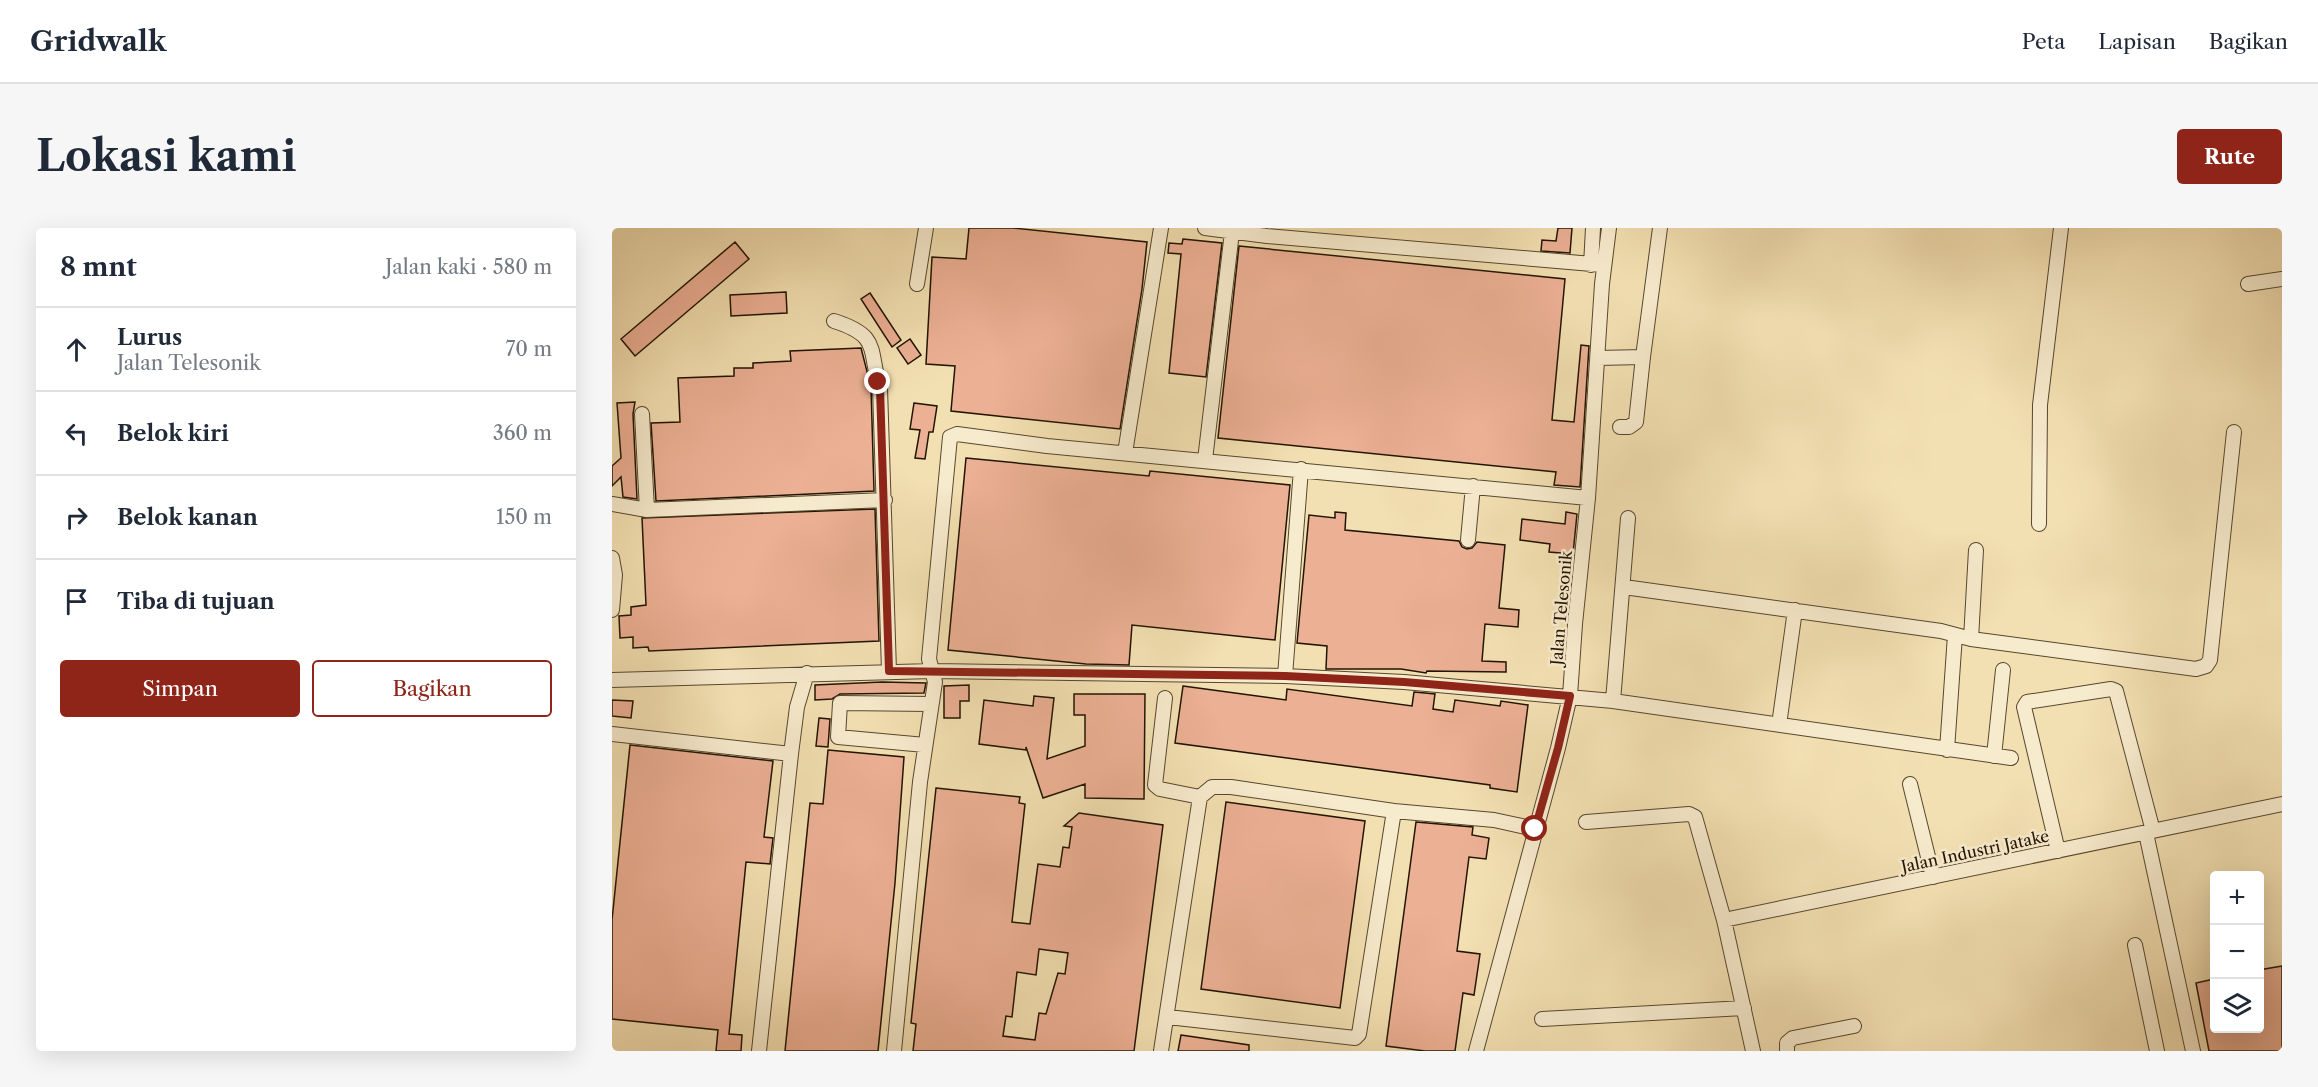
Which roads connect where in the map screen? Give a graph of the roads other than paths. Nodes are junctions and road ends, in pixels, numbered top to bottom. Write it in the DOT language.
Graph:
graph roads {
  1 [pos="926,228"];
  2 [pos="1161,228"];
  3 [pos="1205,228"];
  4 [pos="1593,228"];
  5 [pos="1609,228"];
  6 [pos="1660,228"];
  7 [pos="2061,228"];
  8 [pos="1232,232"];
  9 [pos="1598,265"];
  10 [pos="2282,279"];
  11 [pos="917,284"];
  12 [pos="2248,285"];
  13 [pos="834,321"];
  14 [pos="1643,357"];
  15 [pos="1598,358"];
  16 [pos="642,414"];
  17 [pos="1620,427"];
  18 [pos="2234,432"];
  19 [pos="1125,453"];
  20 [pos="1205,460"];
  21 [pos="1301,469"];
  22 [pos="1473,486"];
  23 [pos="1588,498"];
  24 [pos="885,500"];
  25 [pos="612,504"];
  26 [pos="647,510"];
  27 [pos="1628,518"];
  28 [pos="2039,524"];
  29 [pos="1468,540"];
  30 [pos="1976,550"];
  31 [pos="612,558"];
  32 [pos="1624,587"];
  33 [pos="612,610"];
  34 [pos="1795,610"];
  35 [pos="1955,634"];
  36 [pos="1971,639"];
  37 [pos="2003,670"];
  38 [pos="889,671"];
  39 [pos="933,671"];
  40 [pos="807,673"];
  41 [pos="1285,676"];
  42 [pos="612,680"];
  43 [pos="1570,696"];
  44 [pos="1165,698"];
  45 [pos="1612,701"];
  46 [pos="931,704"];
  47 [pos="1779,725"];
  48 [pos="612,734"];
  49 [pos="925,745"];
  50 [pos="1947,750"];
  51 [pos="791,754"];
  52 [pos="1994,756"];
  53 [pos="2011,758"];
  54 [pos="1910,784"];
  55 [pos="1200,797"];
  56 [pos="2282,804"];
  57 [pos="1394,811"];
  58 [pos="1586,822"];
  59 [pos="1535,829"];
  60 [pos="2149,832"];
  61 [pos="2058,851"];
  62 [pos="1933,877"];
  63 [pos="1724,920"];
  64 [pos="2134,945"];
  65 [pos="1744,1008"];
  66 [pos="1168,1017"];
  67 [pos="1542,1019"];
  68 [pos="1854,1026"];
  69 [pos="759,1051"];
  70 [pos="894,1051"];
  71 [pos="1161,1051"];
  72 [pos="1476,1051"];
  73 [pos="1753,1051"];
  74 [pos="1787,1051"];
  75 [pos="2157,1051"];
  76 [pos="2193,1051"];
  1 -- 11 [label="street"];
  2 -- 19 [label="street"];
  3 -- 8 [label="street"];
  4 -- 9 [label="street"];
  5 -- 9 [label="street, Jalan Telesonik"];
  6 -- 14 [label="street"];
  7 -- 28 [label="street"];
  8 -- 9 [label="street"];
  8 -- 20 [label="street"];
  9 -- 15 [label="street, Jalan Telesonik"];
  10 -- 12 [label="street"];
  13 -- 24 [label="street"];
  14 -- 15 [label="street"];
  14 -- 17 [label="street"];
  15 -- 23 [label="street, Jalan Telesonik"];
  16 -- 26 [label="street"];
  18 -- 36 [label="street"];
  19 -- 20 [label="street"];
  19 -- 39 [label="street"];
  20 -- 21 [label="street"];
  21 -- 22 [label="street"];
  21 -- 41 [label="street"];
  22 -- 23 [label="street"];
  22 -- 29 [label="street"];
  23 -- 43 [label="street, Jalan Telesonik"];
  24 -- 26 [label="street"];
  24 -- 38 [label="street"];
  25 -- 26 [label="street"];
  27 -- 32 [label="street"];
  30 -- 36 [label="street"];
  31 -- 33 [label="street"];
  32 -- 34 [label="street"];
  32 -- 45 [label="street"];
  34 -- 35 [label="street"];
  34 -- 47 [label="street"];
  35 -- 36 [label="street"];
  35 -- 50 [label="street"];
  37 -- 52 [label="street"];
  38 -- 39 [label="street"];
  38 -- 40 [label="street"];
  39 -- 41 [label="street"];
  39 -- 46 [label="street"];
  40 -- 42 [label="street"];
  40 -- 51 [label="street"];
  41 -- 43 [label="street"];
  43 -- 45 [label="street"];
  43 -- 59 [label="street, Jalan Telesonik"];
  44 -- 55 [label="street"];
  45 -- 47 [label="street"];
  46 -- 49 [label="street"];
  46 -- 49 [label="street"];
  47 -- 50 [label="street"];
  48 -- 51 [label="street"];
  49 -- 70 [label="street"];
  50 -- 52 [label="street"];
  51 -- 69 [label="street"];
  52 -- 53 [label="street"];
  54 -- 62 [label="street"];
  55 -- 57 [label="street"];
  55 -- 66 [label="street"];
  56 -- 60 [label="street, Jalan Industri Jatake"];
  57 -- 59 [label="street"];
  57 -- 66 [label="street"];
  58 -- 63 [label="street"];
  59 -- 72 [label="street, Jalan Telesonik"];
  60 -- 61 [label="street, Jalan Industri Jatake"];
  60 -- 61 [label="street"];
  60 -- 76 [label="street"];
  61 -- 62 [label="street, Jalan Industri Jatake"];
  62 -- 63 [label="street, Jalan Industri Jatake"];
  63 -- 65 [label="street"];
  64 -- 75 [label="street"];
  65 -- 67 [label="street"];
  65 -- 73 [label="street"];
  66 -- 71 [label="street"];
  68 -- 74 [label="street"];
}
